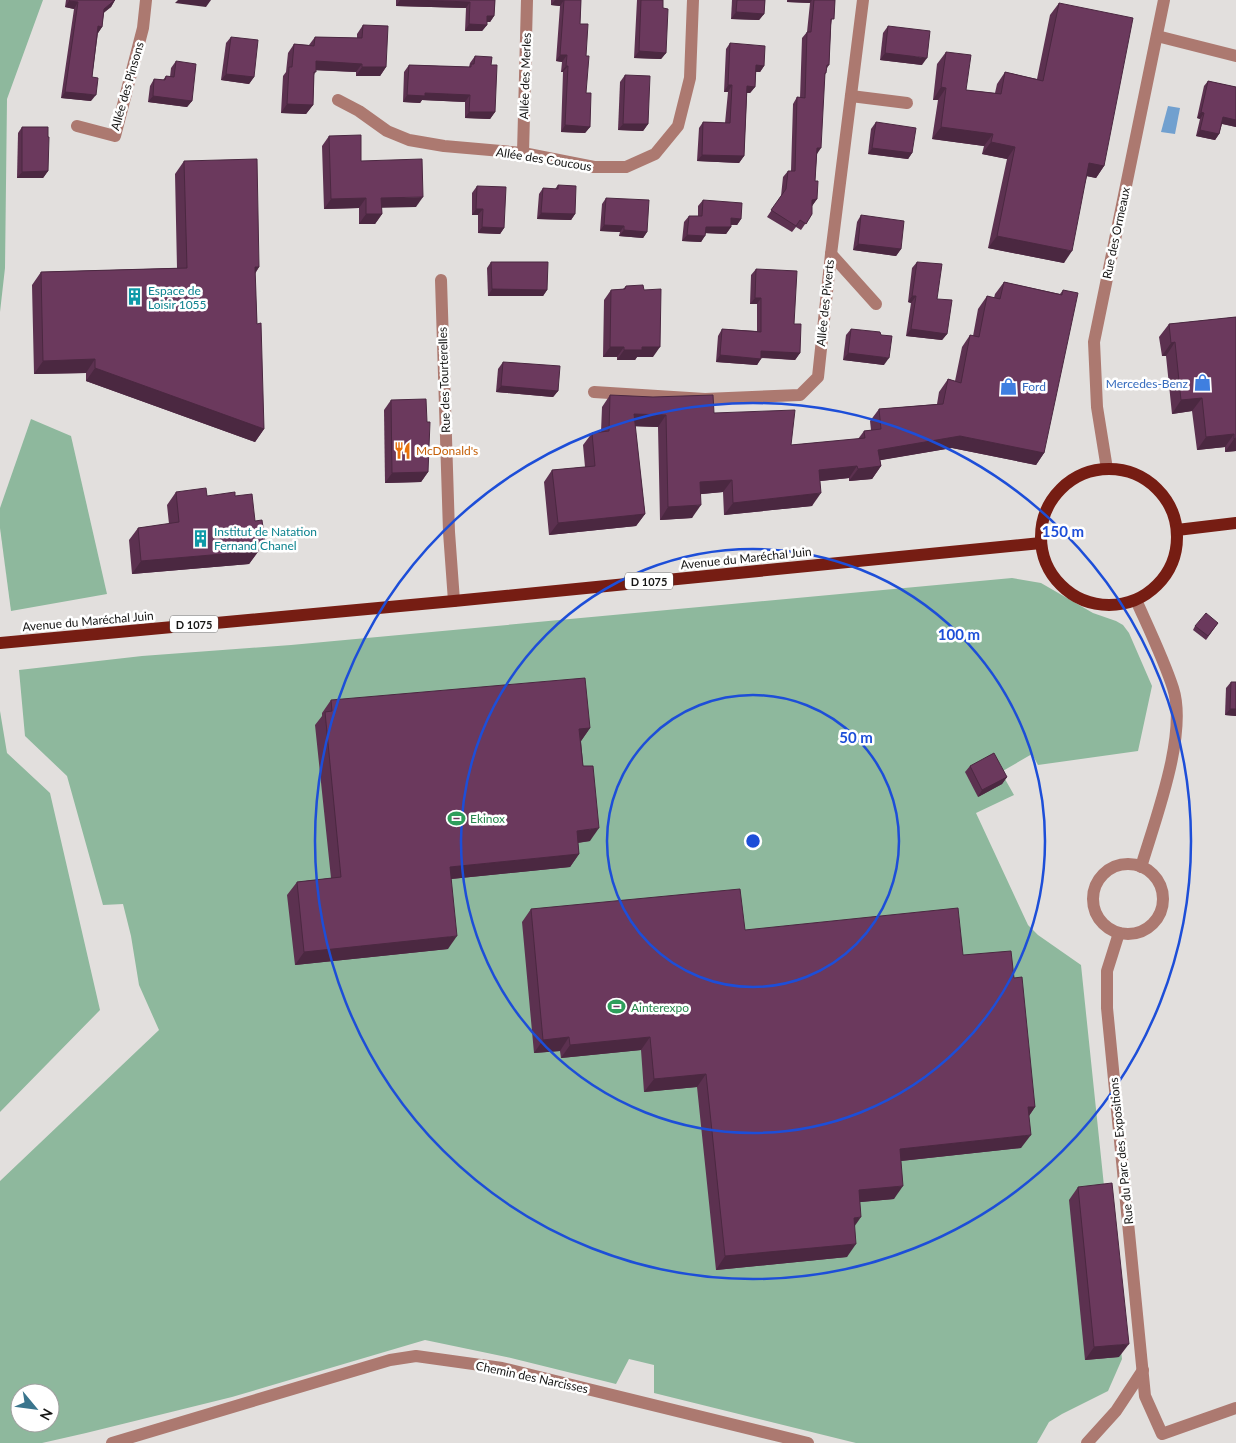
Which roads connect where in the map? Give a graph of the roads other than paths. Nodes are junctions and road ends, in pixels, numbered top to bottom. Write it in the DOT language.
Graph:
graph roads {
  1 [pos="146,0"];
  2 [pos="527,0"];
  3 [pos="692,0"];
  4 [pos="863,0"];
  5 [pos="1164,0"];
  6 [pos="1157,36"];
  7 [pos="1236,56"];
  8 [pos="851,96"];
  9 [pos="338,100"];
  10 [pos="907,103"];
  11 [pos="77,126"];
  12 [pos="523,153"];
  13 [pos="831,254"];
  14 [pos="441,280"];
  15 [pos="876,304"];
  16 [pos="594,392"];
  17 [pos="1107,469"];
  18 [pos="1236,523"];
  19 [pos="1177,530"];
  20 [pos="1041,543"];
  21 [pos="1136,600"];
  22 [pos="454,601"];
  23 [pos="0,643"];
  24 [pos="1141,867"];
  25 [pos="1119,934"];
  26 [pos="1143,1370"];
  27 [pos="1236,1408"];
  28 [pos="112,1443"];
  29 [pos="808,1443"];
  30 [pos="1088,1443"];
  1 -- 11 [label="street, Allée des Pinsons"];
  2 -- 12 [label="street, Allée des Merles"];
  3 -- 12 [label="street, Allée des Coucous"];
  4 -- 8 [label="street, Allée des Piverts"];
  5 -- 6 [label="street, Rue des Ormeaux"];
  6 -- 7 [label="street"];
  6 -- 17 [label="street, Rue des Ormeaux"];
  8 -- 10 [label="street"];
  8 -- 13 [label="street, Allée des Piverts"];
  9 -- 12 [label="street, Allée des Coucous"];
  13 -- 15 [label="street"];
  13 -- 16 [label="street, Allée des Piverts"];
  14 -- 22 [label="street, Rue des Tourterelles"];
  17 -- 19 [label="main road"];
  17 -- 20 [label="main road"];
  18 -- 19 [label="main road"];
  19 -- 21 [label="main road"];
  20 -- 21 [label="main road"];
  20 -- 22 [label="main road, Avenue du Maréchal Juin / D 1075"];
  21 -- 24 [label="street"];
  22 -- 23 [label="main road, Avenue du Maréchal Juin / D 1075"];
  24 -- 25 [label="street"];
  24 -- 25 [label="street"];
  25 -- 26 [label="street, Rue du Parc des Expositions"];
  26 -- 27 [label="street, Rue du Parc des Expositions"];
  26 -- 30 [label="street"];
  28 -- 29 [label="street, Chemin des Narcisses"];
}
